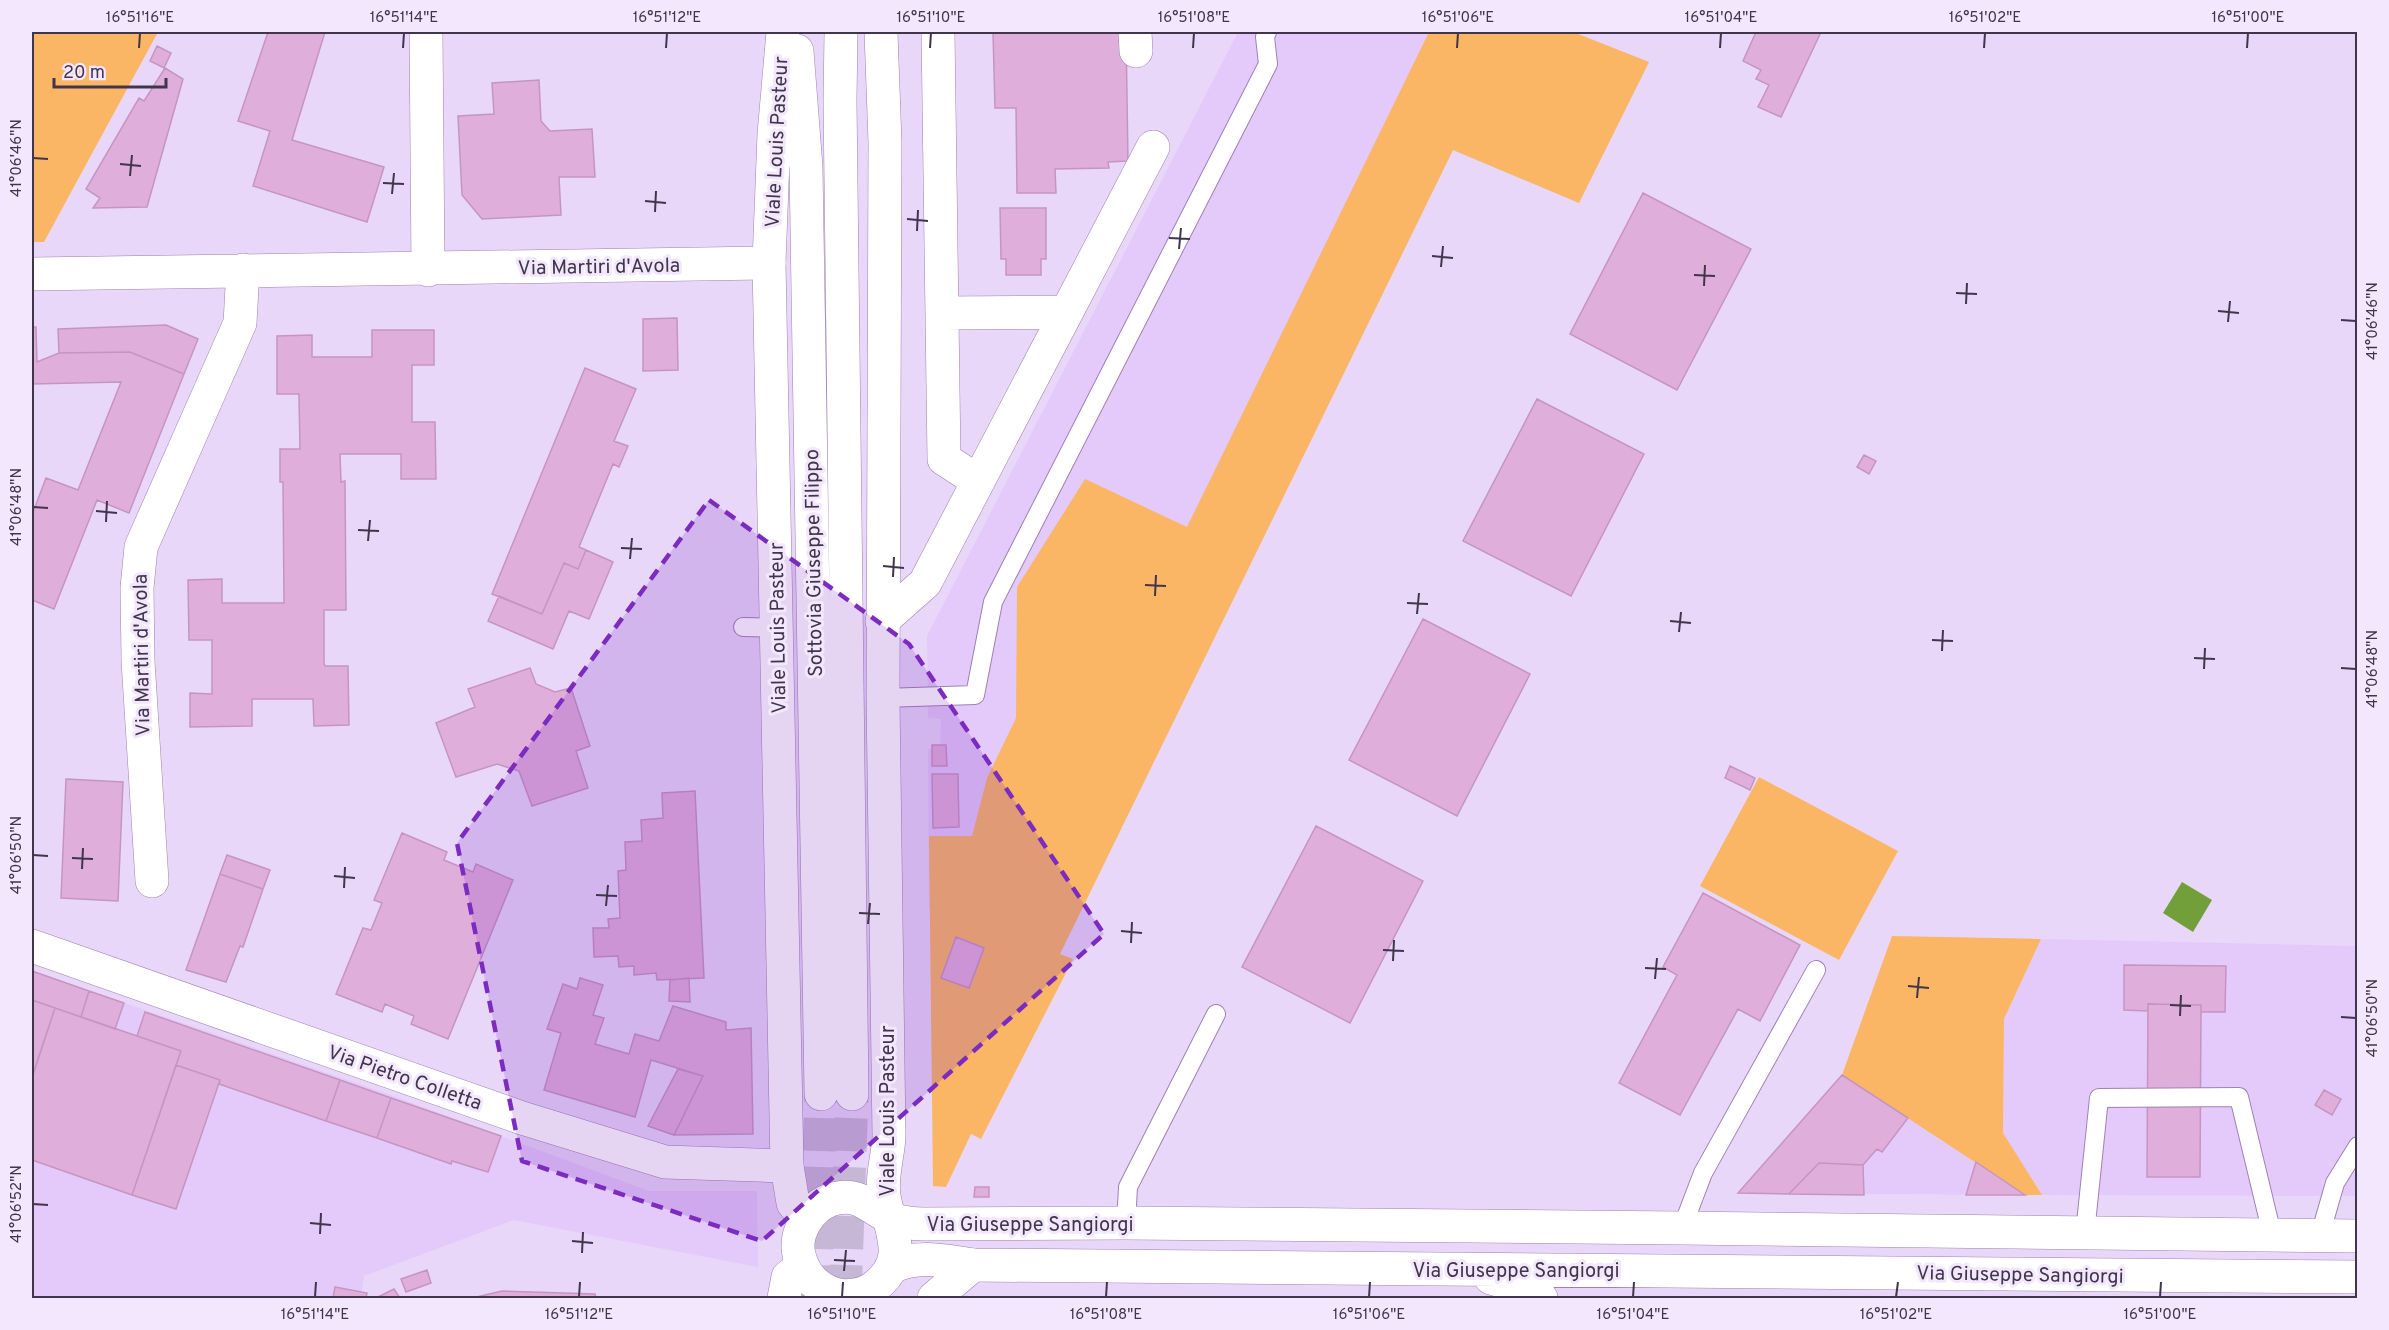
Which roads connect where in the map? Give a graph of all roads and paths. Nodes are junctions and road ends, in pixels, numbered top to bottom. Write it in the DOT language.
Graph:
graph roads {
  1 [pos="426,32"];
  2 [pos="783,32"];
  3 [pos="795,32"];
  4 [pos="841,32"];
  5 [pos="881,32"];
  6 [pos="938,32"];
  7 [pos="1267,32"];
  8 [pos="1153,147"];
  9 [pos="769,263"];
  10 [pos="243,270"];
  11 [pos="428,270"];
  12 [pos="32,274"];
  13 [pos="1066,312"];
  14 [pos="942,313"];
  15 [pos="978,481"];
  16 [pos="882,621"];
  17 [pos="743,627"];
  18 [pos="777,628"];
  19 [pos="883,698"];
  20 [pos="152,881"];
  21 [pos="32,946"];
  22 [pos="1816,970"];
  23 [pos="1216,1014"];
  24 [pos="2358,1146"];
  25 [pos="787,1166"];
  26 [pos="891,1218"];
  27 [pos="806,1220"];
  28 [pos="1126,1223"];
  29 [pos="1682,1228"];
  30 [pos="2085,1233"];
  31 [pos="2272,1234"];
  32 [pos="2357,1234"];
  33 [pos="2320,1235"];
  34 [pos="972,1265"];
  35 [pos="802,1266"];
  36 [pos="1461,1269"];
  37 [pos="1635,1270"];
  38 [pos="2358,1277"];
  39 [pos="883,1282"];
  40 [pos="784,1299"];
  41 [pos="934,1299"];
  42 [pos="1541,1299"];
  43 [pos="1618,1299"];
  1 -- 11 [label="main road"];
  2 -- 9 [label="main road, Viale Louis Pasteur"];
  3 -- 4 [label="main road, Sottovia Giuseppe Filippo"];
  5 -- 16 [label="main road, Viale Louis Pasteur"];
  6 -- 14 [label="main road"];
  7 -- 19 [label="lane"];
  8 -- 13 [label="main road"];
  9 -- 11 [label="main road, Via Martiri d'Avola"];
  9 -- 18 [label="main road, Viale Louis Pasteur"];
  10 -- 11 [label="main road, Via Martiri d'Avola"];
  10 -- 12 [label="main road, Via Martiri d'Avola"];
  10 -- 20 [label="main road, Via Martiri d'Avola"];
  13 -- 14 [label="main road"];
  13 -- 15 [label="main road"];
  14 -- 15 [label="main road"];
  15 -- 16 [label="main road"];
  16 -- 19 [label="main road, Viale Louis Pasteur"];
  17 -- 18 [label="lane"];
  18 -- 25 [label="main road, Viale Louis Pasteur"];
  19 -- 26 [label="main road, Viale Louis Pasteur"];
  21 -- 25 [label="main road, Via Pietro Colletta"];
  22 -- 29 [label="lane"];
  23 -- 28 [label="lane"];
  24 -- 33 [label="lane"];
  25 -- 27 [label="main road, Viale Louis Pasteur"];
  26 -- 27 [label="main road"];
  26 -- 28 [label="main road, Via Giuseppe Sangiorgi"];
  26 -- 39 [label="main road"];
  27 -- 35 [label="main road"];
  28 -- 29 [label="main road, Via Giuseppe Sangiorgi"];
  29 -- 30 [label="main road, Via Giuseppe Sangiorgi"];
  30 -- 31 [label="main road, Via Giuseppe Sangiorgi"];
  30 -- 31 [label="lane"];
  31 -- 33 [label="main road, Via Giuseppe Sangiorgi"];
  32 -- 33 [label="main road, Via Giuseppe Sangiorgi"];
  34 -- 36 [label="main road, Via Giuseppe Sangiorgi"];
  34 -- 39 [label="main road, Via Giuseppe Sangiorgi"];
  34 -- 41 [label="main road"];
  35 -- 39 [label="main road"];
  35 -- 40 [label="main road"];
  36 -- 37 [label="main road, Via Giuseppe Sangiorgi"];
  36 -- 42 [label="main road"];
  37 -- 38 [label="main road, Via Giuseppe Sangiorgi"];
  37 -- 43 [label="main road"];
}
